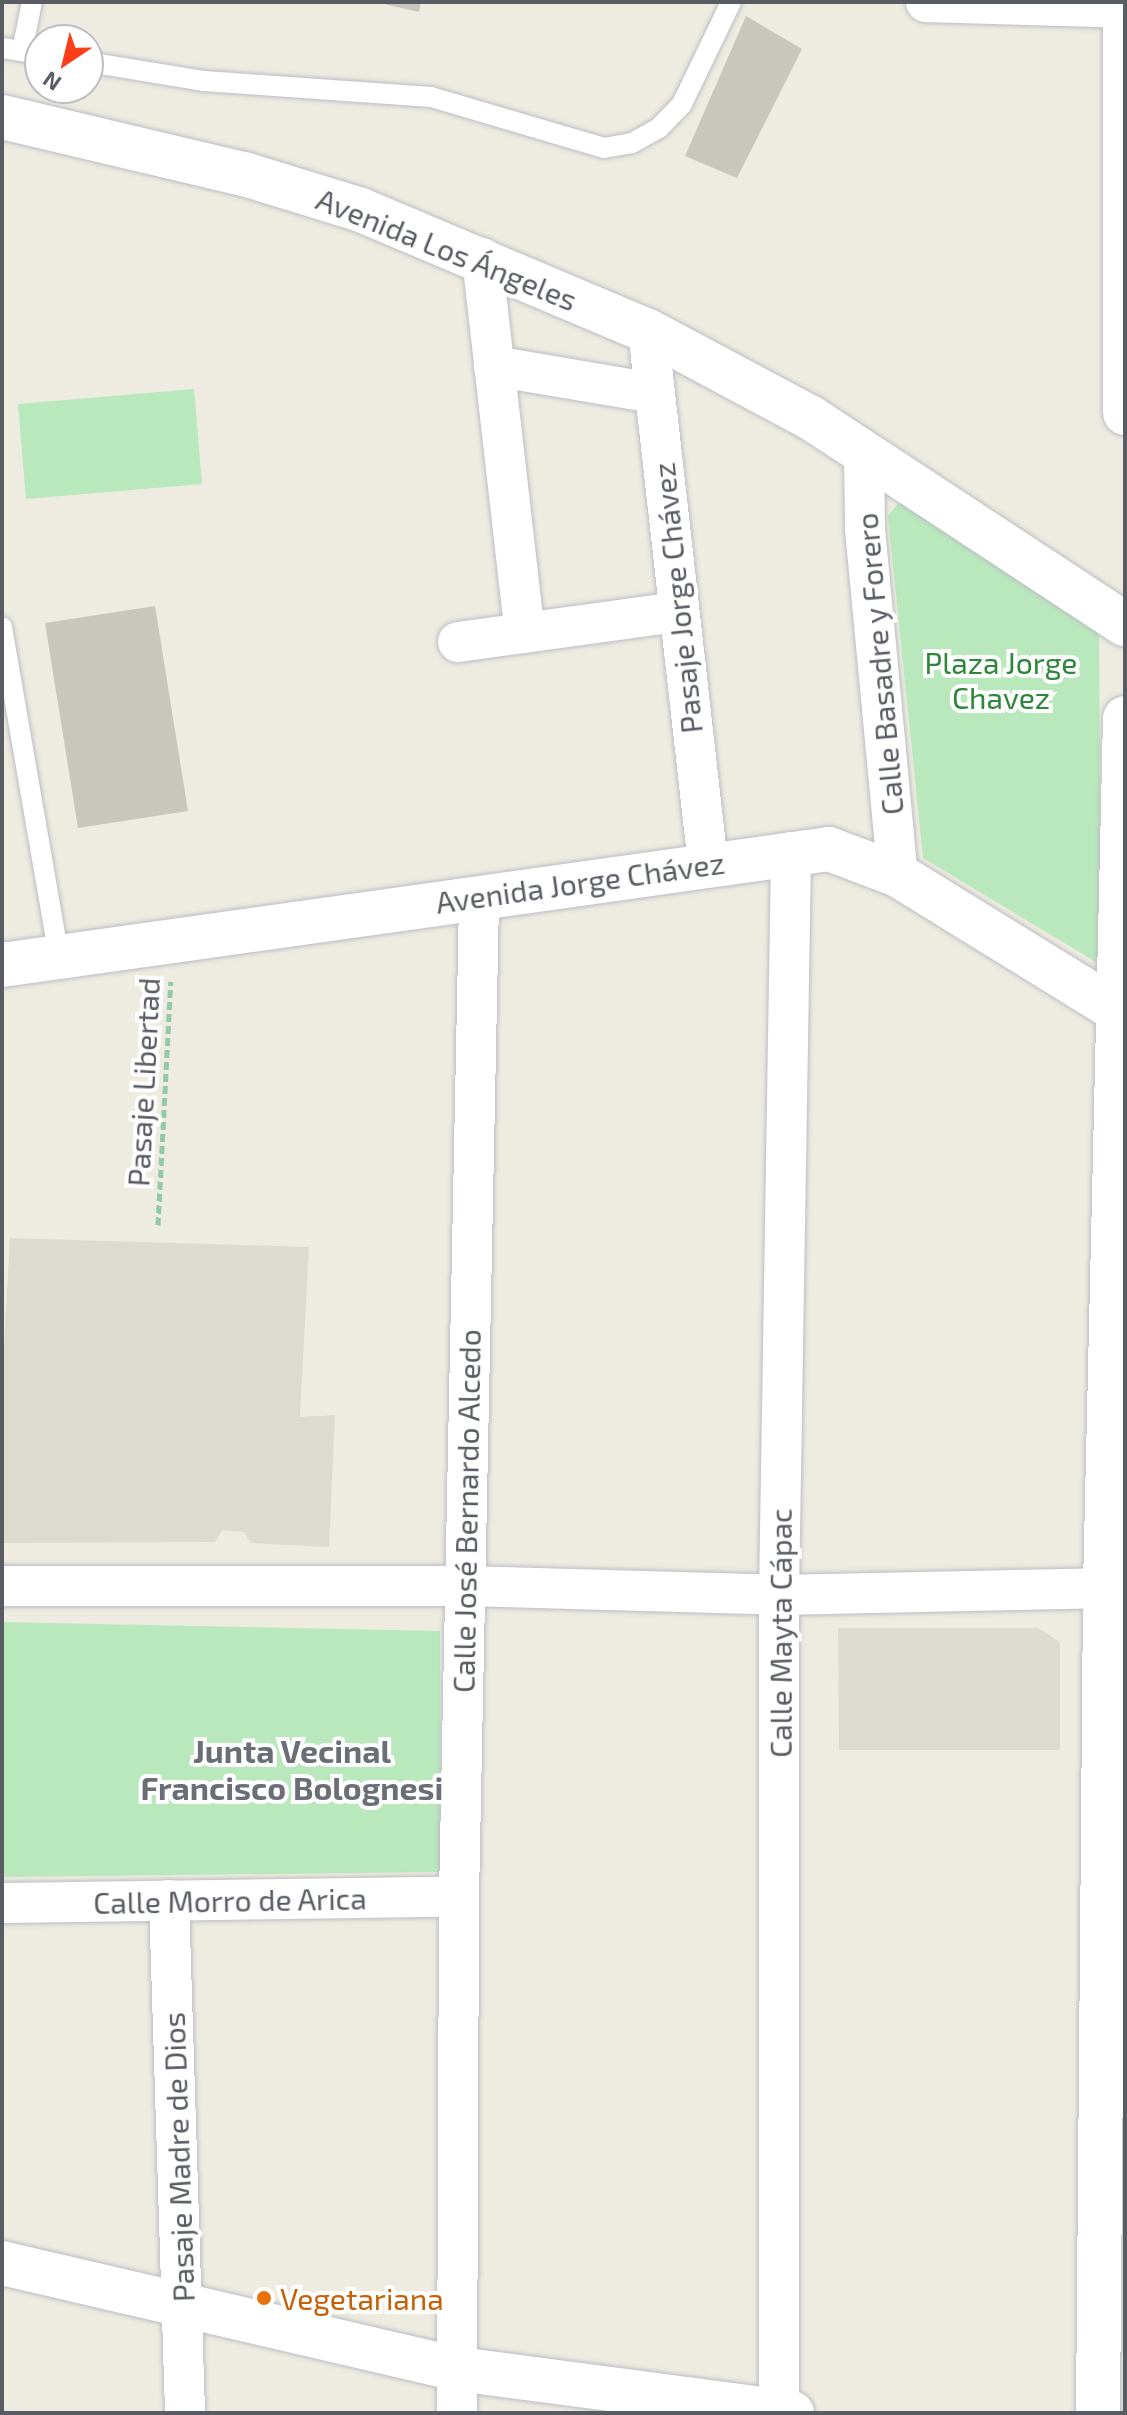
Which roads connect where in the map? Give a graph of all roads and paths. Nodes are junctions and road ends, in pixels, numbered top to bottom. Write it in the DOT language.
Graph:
graph roads {
  1 [pos="32,2"];
  2 [pos="731,2"];
  3 [pos="926,2"];
  4 [pos="1125,6"];
  5 [pos="21,51"];
  6 [pos="104,65"];
  7 [pos="2,117"];
  8 [pos="1124,252"];
  9 [pos="482,258"];
  10 [pos="648,331"];
  11 [pos="494,366"];
  12 [pos="654,393"];
  13 [pos="1125,413"];
  14 [pos="864,454"];
  15 [pos="677,612"];
  16 [pos="1125,624"];
  17 [pos="2,627"];
  18 [pos="525,633"];
  19 [pos="458,642"];
  20 [pos="1125,718"];
  21 [pos="791,852"];
  22 [pos="708,864"];
  23 [pos="898,875"];
  24 [pos="479,897"];
  25 [pos="173,940"];
  26 [pos="59,956"];
  27 [pos="2,965"];
  28 [pos="1121,1013"];
  29 [pos="158,1225"];
  30 [pos="2,1586"];
  31 [pos="465,1586"];
  32 [pos="1115,1588"];
  33 [pos="779,1595"];
  34 [pos="459,1897"];
  35 [pos="169,1900"];
  36 [pos="2,1903"];
  37 [pos="1113,2227"];
  38 [pos="2,2263"];
  39 [pos="184,2307"];
  40 [pos="458,2369"];
  41 [pos="185,2413"];
  42 [pos="457,2413"];
  43 [pos="779,2413"];
  44 [pos="792,2413"];
  45 [pos="1098,2413"];
  1 -- 5 [label="lane"];
  2 -- 6 [label="lane"];
  3 -- 4 [label="street"];
  4 -- 8 [label="street"];
  7 -- 9 [label="street, Avenida Los Ángeles"];
  8 -- 13 [label="street"];
  9 -- 10 [label="street, Avenida Los Ángeles"];
  9 -- 11 [label="street"];
  10 -- 12 [label="street, Pasaje Jorge Chávez"];
  10 -- 14 [label="street, Avenida Los Ángeles"];
  11 -- 12 [label="street"];
  11 -- 18 [label="street"];
  12 -- 15 [label="street, Pasaje Jorge Chávez"];
  14 -- 16 [label="street, Avenida Los Ángeles"];
  14 -- 23 [label="street, Calle Basadre y Forero"];
  15 -- 18 [label="street"];
  15 -- 22 [label="street, Pasaje Jorge Chávez"];
  17 -- 26 [label="lane"];
  18 -- 19 [label="street"];
  20 -- 28 [label="street"];
  21 -- 22 [label="street, Avenida Jorge Chávez"];
  21 -- 23 [label="street, Avenida Jorge Chávez"];
  21 -- 33 [label="street, Calle Mayta Cápac"];
  22 -- 24 [label="street, Avenida Jorge Chávez"];
  23 -- 28 [label="street, Avenida Jorge Chávez"];
  24 -- 25 [label="street, Avenida Jorge Chávez"];
  24 -- 31 [label="street, Calle José Bernardo Alcedo"];
  25 -- 26 [label="street, Avenida Jorge Chávez"];
  25 -- 29 [label="path, Pasaje Libertad"];
  26 -- 27 [label="street, Avenida Jorge Chávez"];
  28 -- 32 [label="street"];
  30 -- 31 [label="street"];
  31 -- 33 [label="street"];
  31 -- 34 [label="street, Calle José Bernardo Alcedo"];
  32 -- 33 [label="street"];
  32 -- 37 [label="street"];
  33 -- 43 [label="street, Calle Mayta Cápac"];
  34 -- 35 [label="street, Calle Morro de Arica"];
  34 -- 40 [label="street, Calle José Bernardo Alcedo"];
  35 -- 36 [label="street, Calle Morro de Arica"];
  35 -- 39 [label="street, Pasaje Madre de Dios"];
  37 -- 45 [label="street"];
  38 -- 39 [label="street"];
  39 -- 40 [label="street"];
  39 -- 41 [label="street, Pasaje Madre de Dios"];
  40 -- 42 [label="street, Calle José Bernardo Alcedo"];
  40 -- 43 [label="street"];
  43 -- 44 [label="street"];
}
